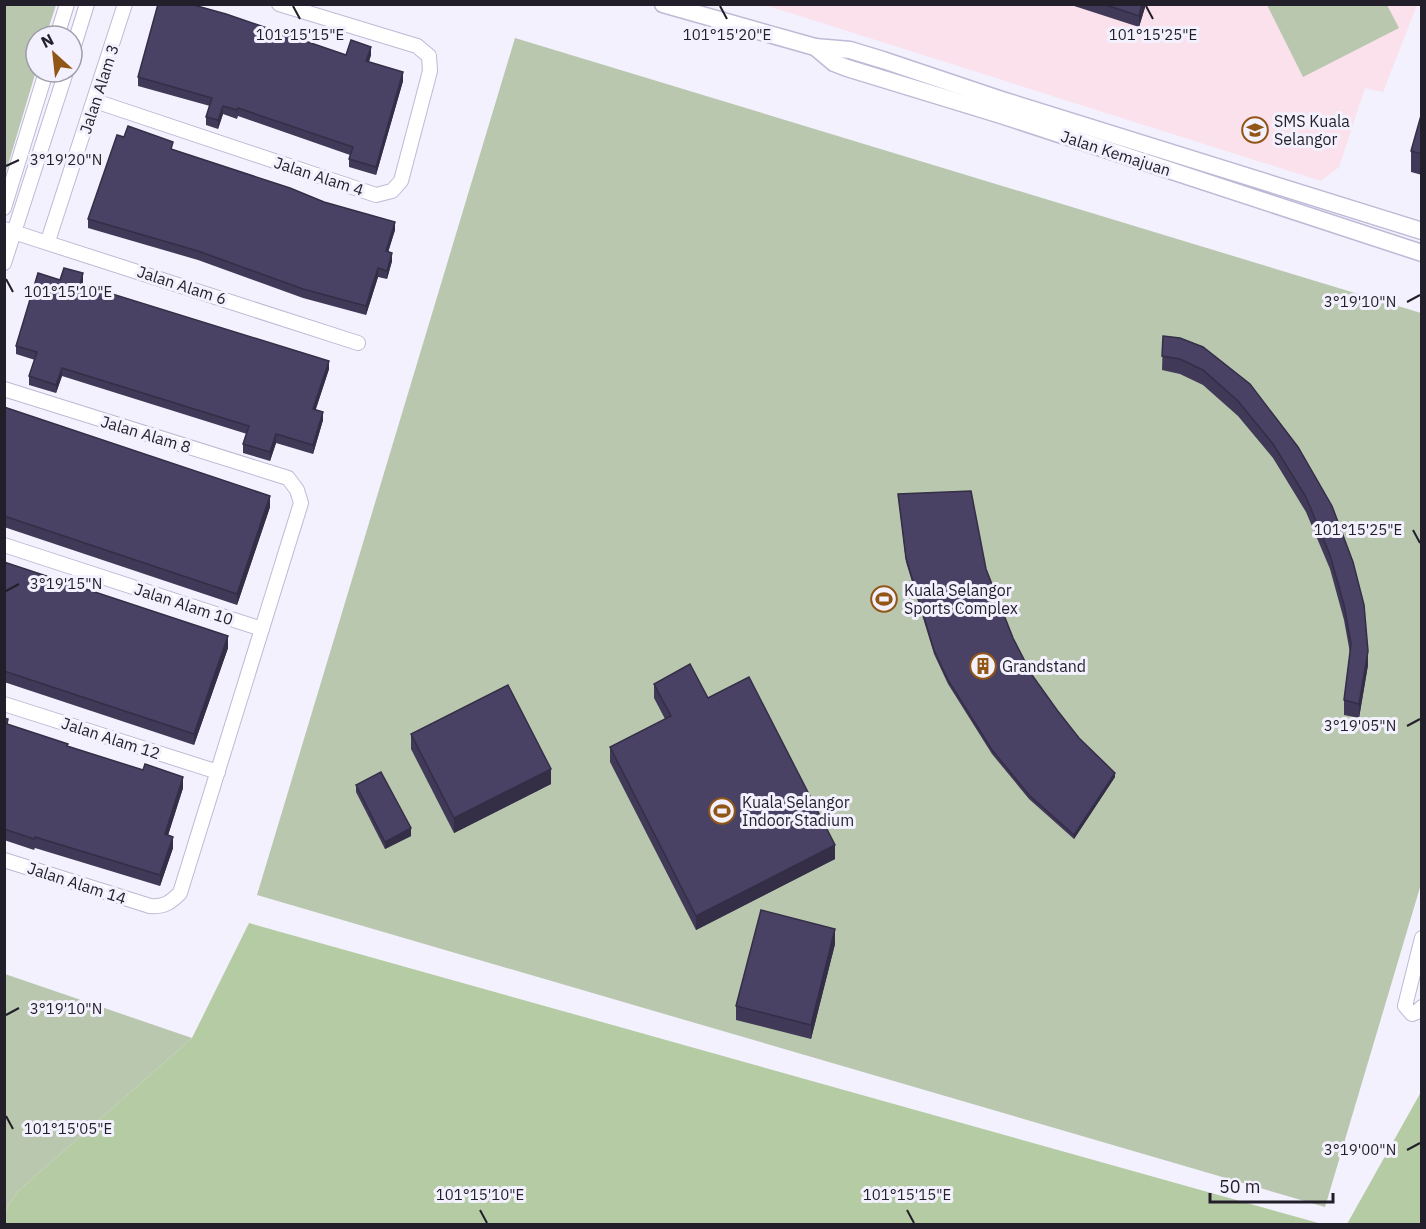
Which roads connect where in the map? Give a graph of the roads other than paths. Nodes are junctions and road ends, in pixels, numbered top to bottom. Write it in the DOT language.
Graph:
graph roads {
  1 [pos="67,4"];
  2 [pos="87,4"];
  3 [pos="125,4"];
  4 [pos="279,4"];
  5 [pos="663,4"];
  6 [pos="61,24"];
  7 [pos="81,24"];
  8 [pos="815,46"];
  9 [pos="42,84"];
  10 [pos="62,84"];
  11 [pos="95,101"];
  12 [pos="4,208"];
  13 [pos="10,230"];
  14 [pos="1422,231"];
  15 [pos="48,241"];
  16 [pos="1422,253"];
  17 [pos="4,263"];
  18 [pos="358,343"];
  19 [pos="4,389"];
  20 [pos="4,545"];
  21 [pos="262,629"];
  22 [pos="4,704"];
  23 [pos="218,772"];
  24 [pos="4,860"];
  25 [pos="1422,938"];
  26 [pos="1422,1007"];
  1 -- 6 [label="street"];
  2 -- 7 [label="street"];
  3 -- 11 [label="street, Jalan Alam 3"];
  4 -- 11 [label="street, Jalan Alam 4"];
  5 -- 8 [label="street, Jalan Kemajuan"];
  8 -- 14 [label="street, Jalan Kemajuan"];
  8 -- 16 [label="street, Jalan Kemajuan"];
  9 -- 12 [label="street"];
  10 -- 13 [label="street"];
  11 -- 15 [label="street, Jalan Alam 3"];
  13 -- 15 [label="street, Jalan Alam 6"];
  13 -- 17 [label="street"];
  15 -- 18 [label="street, Jalan Alam 6"];
  19 -- 21 [label="street, Jalan Alam 8"];
  20 -- 21 [label="street, Jalan Alam 10"];
  21 -- 23 [label="street"];
  22 -- 23 [label="street, Jalan Alam 12"];
  23 -- 24 [label="street, Jalan Alam 14"];
  25 -- 26 [label="street"];
}
